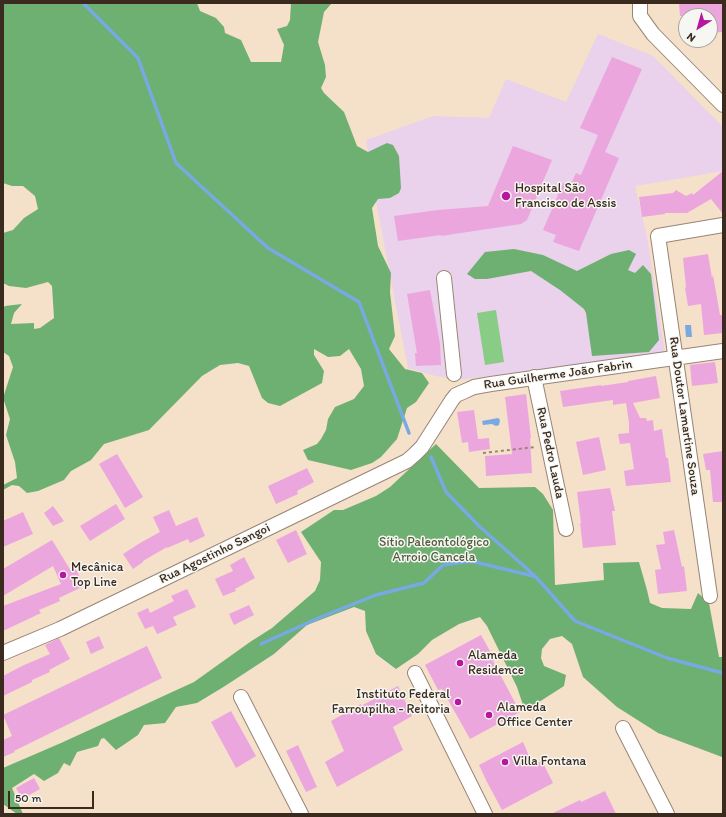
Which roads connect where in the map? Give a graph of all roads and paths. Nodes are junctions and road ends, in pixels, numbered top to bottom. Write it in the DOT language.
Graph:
graph roads {
  1 [pos="640,3"];
  2 [pos="722,103"];
  3 [pos="723,225"];
  4 [pos="444,278"];
  5 [pos="723,351"];
  6 [pos="675,358"];
  7 [pos="454,374"];
  8 [pos="534,377"];
  9 [pos="548,445"];
  10 [pos="422,447"];
  11 [pos="483,453"];
  12 [pos="566,529"];
  13 [pos="710,596"];
  14 [pos="3,653"];
  15 [pos="415,673"];
  16 [pos="241,697"];
  17 [pos="623,728"];
  18 [pos="301,814"];
  19 [pos="485,814"];
  20 [pos="667,814"];
  1 -- 2 [label="street"];
  3 -- 6 [label="street, Rua Doutor Lamartine Souza"];
  4 -- 7 [label="street"];
  5 -- 6 [label="street, Rua Guilherme João Fabrin"];
  6 -- 8 [label="street, Rua Guilherme João Fabrin"];
  6 -- 13 [label="street, Rua Doutor Lamartine Souza"];
  8 -- 9 [label="street, Rua Pedro Lauda"];
  8 -- 10 [label="street, Rua Guilherme João Fabrin"];
  9 -- 11 [label="path"];
  9 -- 12 [label="street, Rua Pedro Lauda"];
  10 -- 14 [label="street, Rua Agostinho Sangoi"];
  15 -- 19 [label="street"];
  16 -- 18 [label="street"];
  17 -- 20 [label="street"];
}
